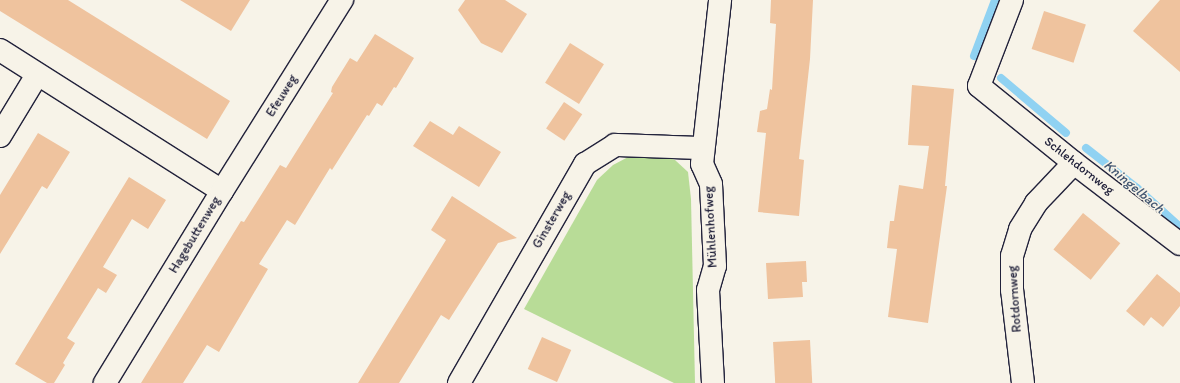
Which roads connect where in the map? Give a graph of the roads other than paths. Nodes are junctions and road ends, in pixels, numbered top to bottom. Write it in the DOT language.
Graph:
graph roads {
  1 [pos="342,0"];
  2 [pos="720,0"];
  3 [pos="1012,0"];
  4 [pos="0,50"];
  5 [pos="37,75"];
  6 [pos="0,136"];
  7 [pos="702,148"];
  8 [pos="1074,163"];
  9 [pos="222,191"];
  10 [pos="1180,244"];
  11 [pos="105,383"];
  12 [pos="459,383"];
  13 [pos="713,383"];
  14 [pos="1023,383"];
  1 -- 9 [label="street, Efeuweg"];
  2 -- 7 [label="street, Mühlenhofweg"];
  3 -- 8 [label="street, Schlehdornweg"];
  4 -- 5 [label="street, Hagebuttenweg"];
  5 -- 6 [label="street"];
  5 -- 9 [label="street, Hagebuttenweg"];
  7 -- 12 [label="street, Ginsterweg"];
  7 -- 13 [label="street, Mühlenhofweg"];
  8 -- 10 [label="street, Schlehdornweg"];
  8 -- 14 [label="street, Rotdornweg"];
  9 -- 11 [label="street, Hagebuttenweg"];
}
